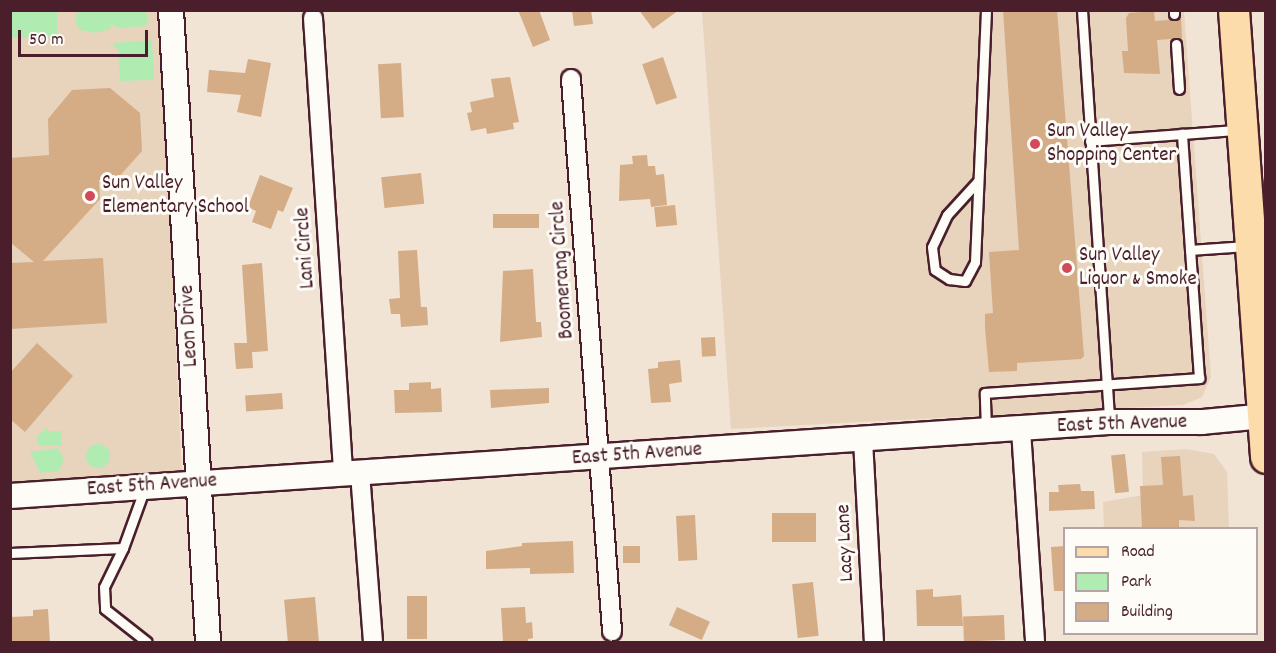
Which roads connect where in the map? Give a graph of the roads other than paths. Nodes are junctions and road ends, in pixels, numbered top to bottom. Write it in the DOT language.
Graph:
graph roads {
  1 [pos="171,10"];
  2 [pos="986,10"];
  3 [pos="1082,10"];
  4 [pos="1234,10"];
  5 [pos="313,18"];
  6 [pos="1176,44"];
  7 [pos="571,79"];
  8 [pos="1179,89"];
  9 [pos="1243,129"];
  10 [pos="1182,134"];
  11 [pos="1090,141"];
  12 [pos="978,181"];
  13 [pos="1252,246"];
  14 [pos="1190,250"];
  15 [pos="1107,385"];
  16 [pos="1264,416"];
  17 [pos="1109,422"];
  18 [pos="1021,430"];
  19 [pos="986,432"];
  20 [pos="863,440"];
  21 [pos="599,458"];
  22 [pos="1266,458"];
  23 [pos="352,473"];
  24 [pos="200,483"];
  25 [pos="145,487"];
  26 [pos="10,496"];
  27 [pos="123,548"];
  28 [pos="10,554"];
  29 [pos="612,631"];
  30 [pos="147,642"];
  31 [pos="208,642"];
  32 [pos="373,642"];
  33 [pos="874,642"];
  34 [pos="1035,642"];
  1 -- 24 [label="street, Leon Drive"];
  2 -- 12 [label="lane"];
  3 -- 11 [label="lane"];
  4 -- 9 [label="main road"];
  5 -- 23 [label="street, Lani Circle"];
  6 -- 8 [label="lane"];
  7 -- 21 [label="street, Boomerang Circle"];
  9 -- 10 [label="lane"];
  9 -- 13 [label="main road"];
  10 -- 11 [label="lane"];
  10 -- 14 [label="lane"];
  11 -- 15 [label="lane"];
  12 -- 12 [label="lane"];
  13 -- 14 [label="lane"];
  13 -- 16 [label="main road"];
  14 -- 15 [label="lane"];
  15 -- 17 [label="lane"];
  15 -- 19 [label="lane"];
  16 -- 17 [label="street, East 5th Avenue"];
  16 -- 22 [label="main road"];
  17 -- 18 [label="street, East 5th Avenue"];
  18 -- 19 [label="street, East 5th Avenue"];
  18 -- 34 [label="street"];
  19 -- 20 [label="street, East 5th Avenue"];
  20 -- 21 [label="street, East 5th Avenue"];
  20 -- 33 [label="street, Lacy Lane"];
  21 -- 23 [label="street, East 5th Avenue"];
  21 -- 29 [label="street, Boomerang Circle"];
  23 -- 24 [label="street, East 5th Avenue"];
  23 -- 32 [label="street, Lani Circle"];
  24 -- 25 [label="street, East 5th Avenue"];
  24 -- 31 [label="street, Leon Drive"];
  25 -- 26 [label="street, East 5th Avenue"];
  25 -- 27 [label="lane"];
  27 -- 28 [label="lane"];
  27 -- 30 [label="lane"];
}
